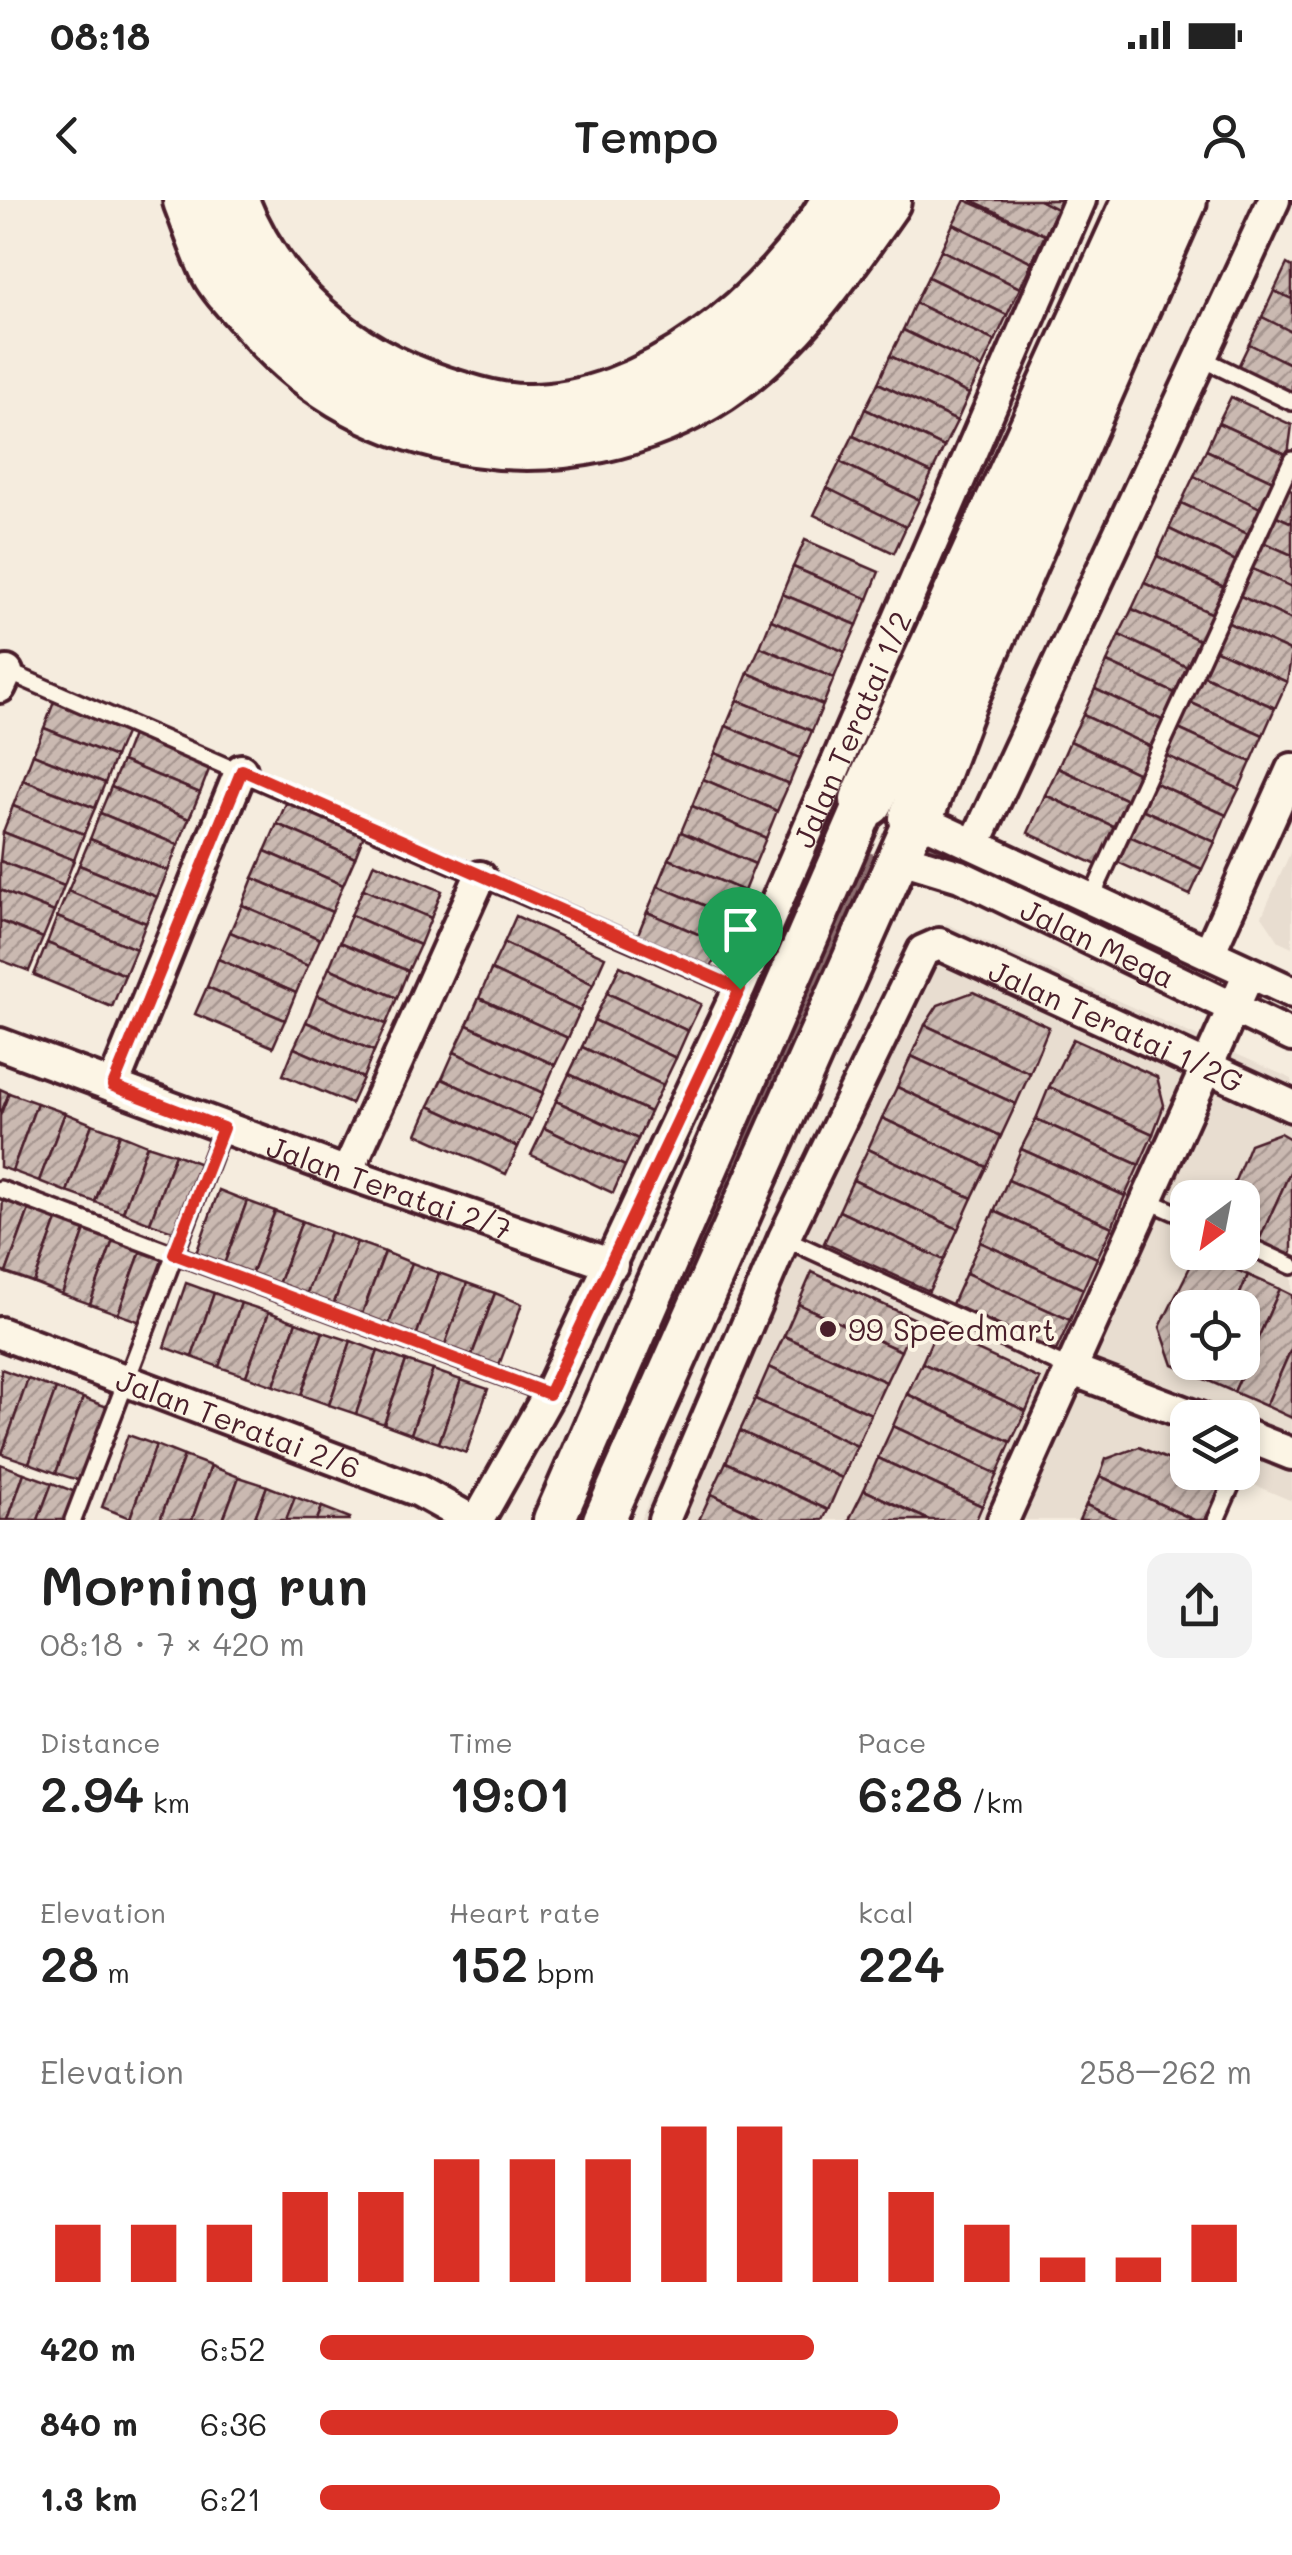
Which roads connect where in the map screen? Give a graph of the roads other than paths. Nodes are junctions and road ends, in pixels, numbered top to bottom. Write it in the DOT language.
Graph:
graph roads {
  1 [pos="190,200"];
  2 [pos="232,200"];
  3 [pos="839,200"];
  4 [pos="884,200"];
  5 [pos="1080,200"];
  6 [pos="1140,200"];
  7 [pos="1180,200"];
  8 [pos="1206,200"];
  9 [pos="1274,200"];
  10 [pos="1202,358"];
  11 [pos="1292,402"];
  12 [pos="1292,460"];
  13 [pos="2,676"];
  14 [pos="1292,769"];
  15 [pos="242,770"];
  16 [pos="867,800"];
  17 [pos="908,838"];
  18 [pos="974,844"];
  19 [pos="480,877"];
  20 [pos="1091,898"];
  21 [pos="1208,953"];
  22 [pos="1248,973"];
  23 [pos="740,989"];
  24 [pos="1292,992"];
  25 [pos="1233,1009"];
  26 [pos="1292,1036"];
  27 [pos="0,1044"];
  28 [pos="1206,1068"];
  29 [pos="113,1086"];
  30 [pos="1292,1106"];
  31 [pos="223,1128"];
  32 [pos="347,1174"];
  33 [pos="0,1189"];
  34 [pos="1147,1200"];
  35 [pos="1170,1210"];
  36 [pos="784,1238"];
  37 [pos="1260,1251"];
  38 [pos="174,1254"];
  39 [pos="612,1265"];
  40 [pos="1292,1266"];
  41 [pos="0,1333"];
  42 [pos="1070,1369"];
  43 [pos="126,1381"];
  44 [pos="549,1394"];
  45 [pos="1170,1407"];
  46 [pos="1260,1447"];
  47 [pos="1292,1454"];
  48 [pos="1229,1490"];
  49 [pos="73,1520"];
  50 [pos="475,1520"];
  51 [pos="554,1520"];
  52 [pos="604,1520"];
  53 [pos="664,1520"];
  54 [pos="1003,1520"];
  55 [pos="1216,1520"];
  1 -- 4 [label="highway"];
  2 -- 3 [label="highway"];
  5 -- 23 [label="street, Jalan Teratai 1/2"];
  6 -- 16 [label="highway"];
  7 -- 17 [label="highway"];
  8 -- 17 [label="street"];
  9 -- 10 [label="street"];
  10 -- 11 [label="lane"];
  10 -- 18 [label="street"];
  12 -- 20 [label="lane"];
  13 -- 15 [label="lane"];
  14 -- 21 [label="street"];
  15 -- 19 [label="lane"];
  15 -- 29 [label="street"];
  16 -- 51 [label="main road, Jalan Teratai 1/2"];
  17 -- 18 [label="street, Jalan Mega"];
  17 -- 25 [label="street, Jalan Mega"];
  17 -- 52 [label="main road"];
  18 -- 20 [label="street, Jalan Mega"];
  19 -- 23 [label="lane"];
  19 -- 32 [label="street"];
  20 -- 21 [label="street, Jalan Mega"];
  21 -- 22 [label="street, Jalan Mega"];
  22 -- 24 [label="street, Jalan Mega"];
  22 -- 25 [label="street"];
  23 -- 39 [label="street, Jalan Teratai 1/2"];
  25 -- 26 [label="street, Jalan Mega"];
  25 -- 28 [label="street"];
  27 -- 29 [label="street, Jalan Teratai 2/7"];
  28 -- 30 [label="street, Jalan Teratai 1/2G"];
  28 -- 34 [label="street"];
  28 -- 36 [label="street, Jalan Teratai 1/2G"];
  29 -- 31 [label="street, Jalan Teratai 2/7"];
  31 -- 32 [label="street, Jalan Teratai 2/7"];
  31 -- 38 [label="lane"];
  32 -- 39 [label="street, Jalan Teratai 2/7"];
  33 -- 38 [label="lane"];
  34 -- 35 [label="lane"];
  34 -- 42 [label="street"];
  36 -- 42 [label="lane"];
  36 -- 53 [label="street"];
  37 -- 40 [label="lane"];
  38 -- 43 [label="lane"];
  38 -- 44 [label="lane"];
  39 -- 44 [label="street, Jalan Teratai 1/2"];
  41 -- 43 [label="street, Jalan Teratai 2/6"];
  42 -- 45 [label="street"];
  42 -- 54 [label="street"];
  43 -- 49 [label="lane"];
  43 -- 50 [label="street, Jalan Teratai 2/6"];
  44 -- 50 [label="street, Jalan Teratai 1/2"];
  46 -- 47 [label="street"];
  48 -- 55 [label="lane"];
}
